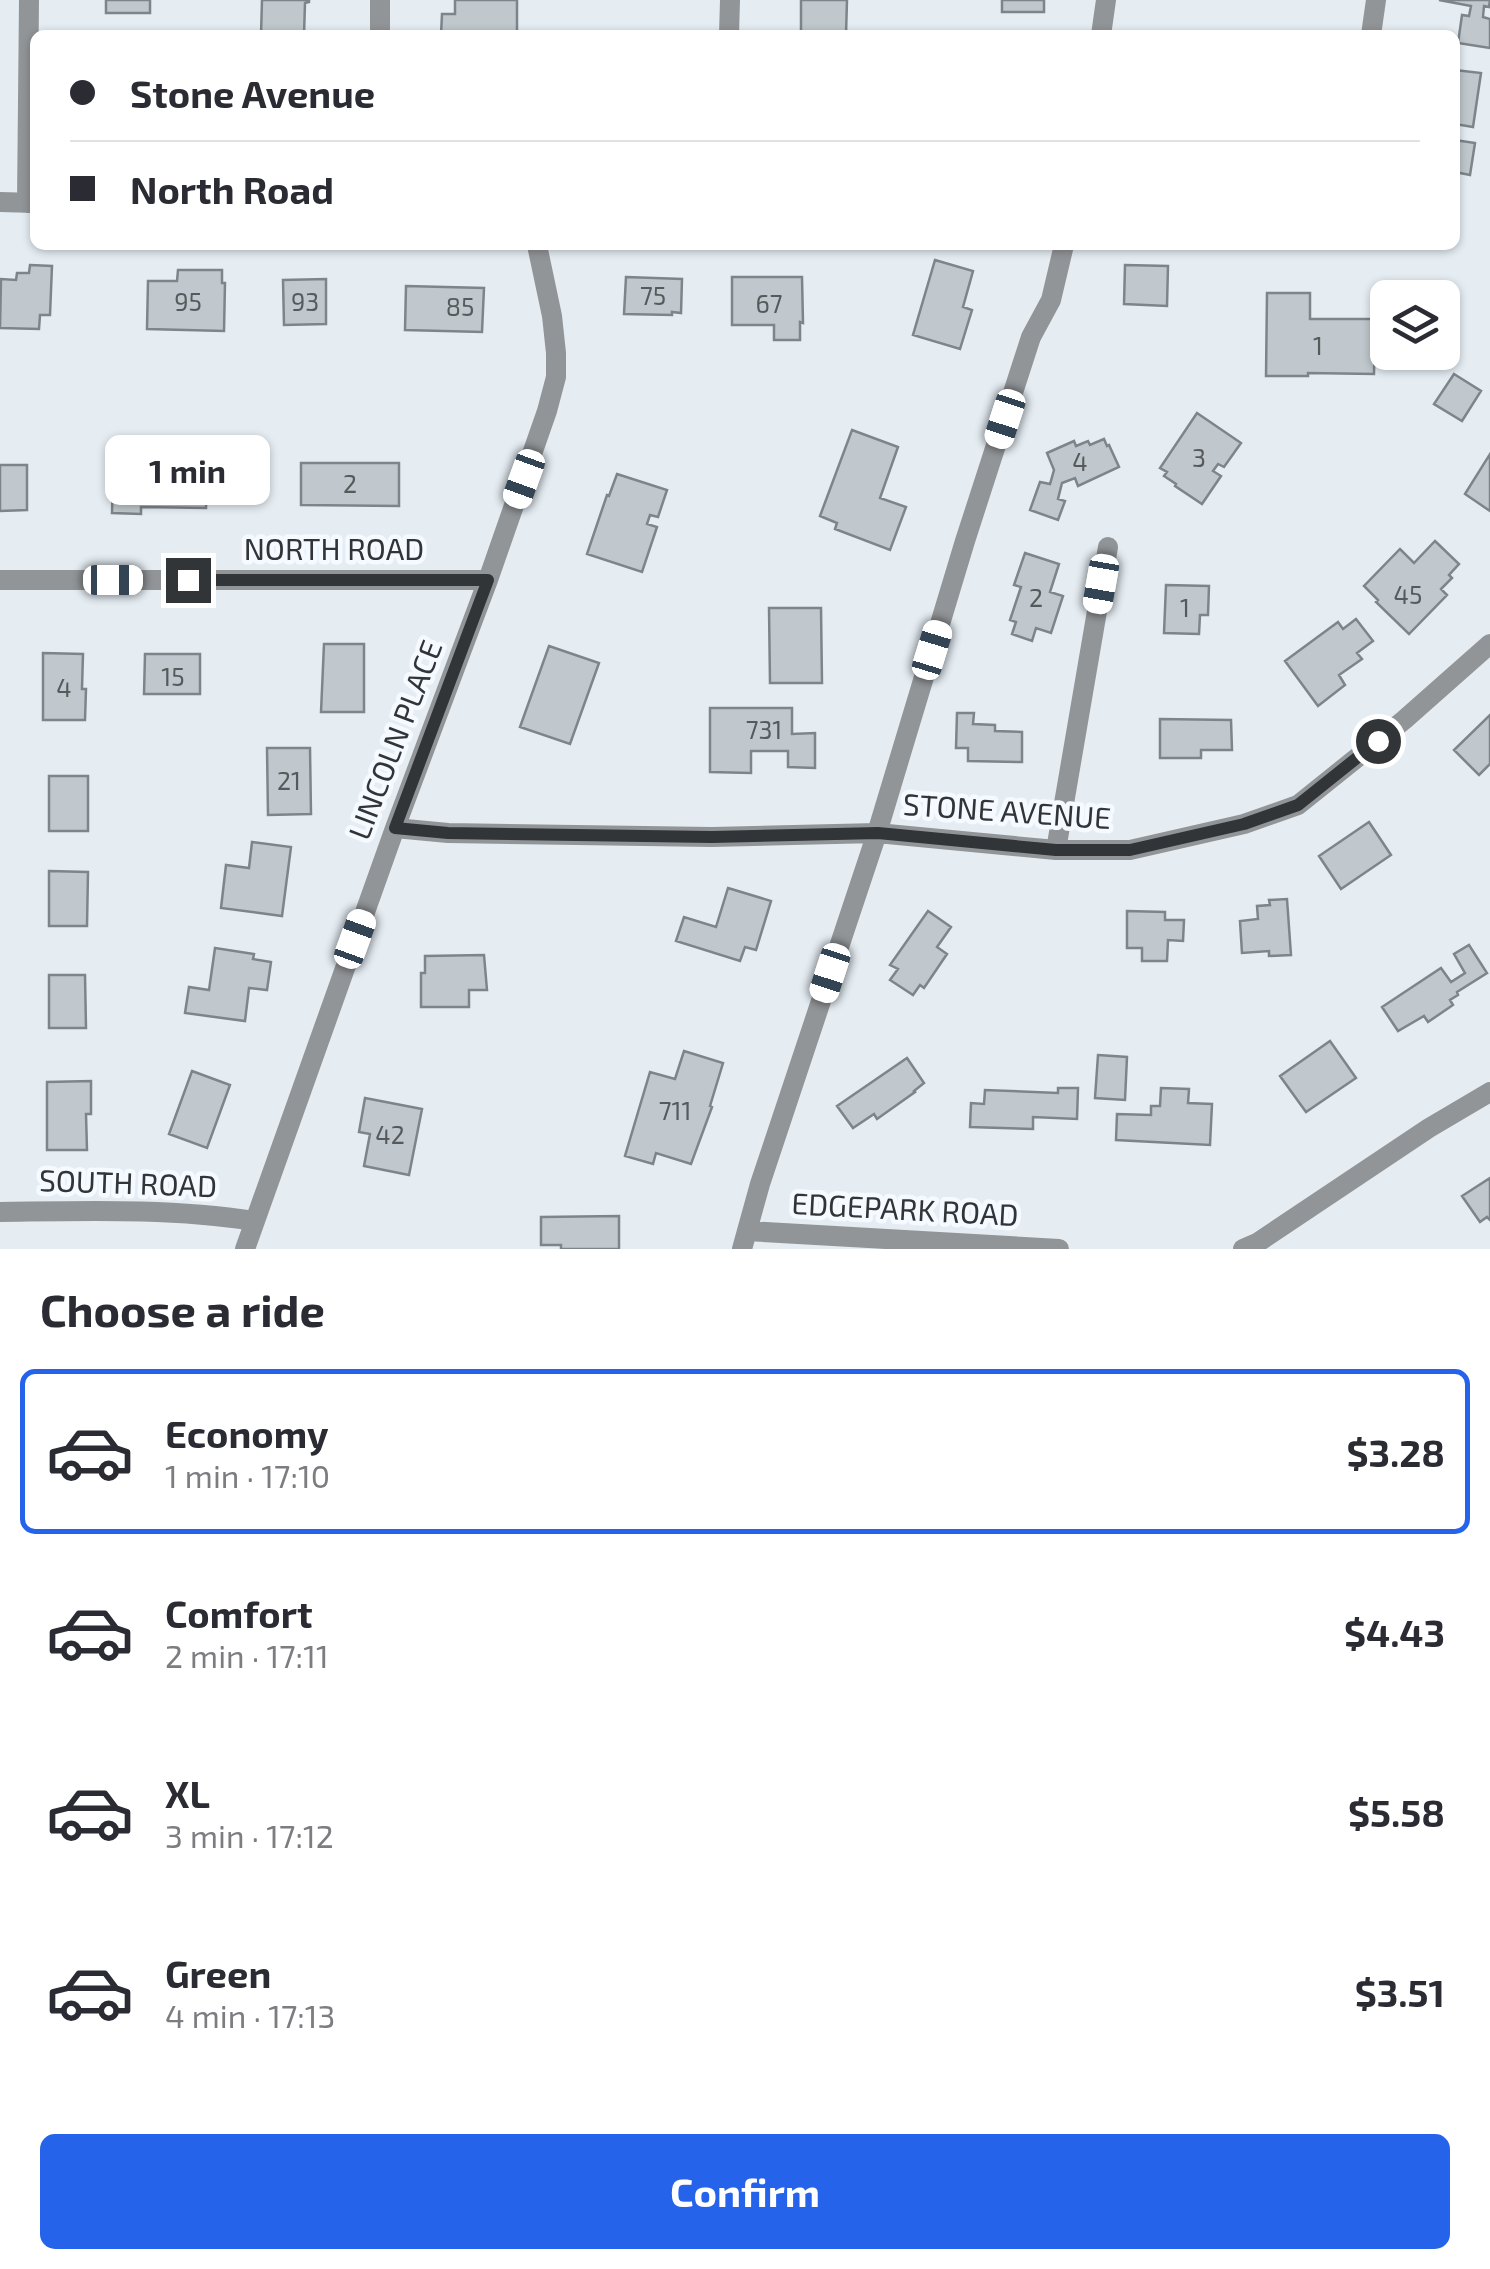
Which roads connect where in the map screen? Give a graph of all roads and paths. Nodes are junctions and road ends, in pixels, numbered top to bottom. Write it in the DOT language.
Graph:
graph roads {
  1 [pos="28,0"];
  2 [pos="380,0"];
  3 [pos="730,0"];
  4 [pos="1106,0"];
  5 [pos="1376,0"];
  6 [pos="380,30"];
  7 [pos="730,30"];
  8 [pos="1102,30"];
  9 [pos="1373,30"];
  10 [pos="30,135"];
  11 [pos="0,202"];
  12 [pos="30,203"];
  13 [pos="539,250"];
  14 [pos="1063,250"];
  15 [pos="1108,547"];
  16 [pos="0,580"];
  17 [pos="488,580"];
  18 [pos="1490,644"];
  19 [pos="395,828"];
  20 [pos="878,833"];
  21 [pos="1056,850"];
  22 [pos="1490,1092"];
  23 [pos="0,1212"];
  24 [pos="254,1221"];
  25 [pos="745,1240"];
  26 [pos="246,1249"];
  27 [pos="1060,1249"];
  28 [pos="1243,1249"];
  1 -- 10 [label="street"];
  2 -- 6 [label="street"];
  3 -- 7 [label="street"];
  4 -- 8 [label="street"];
  5 -- 9 [label="street"];
  11 -- 12 [label="street"];
  13 -- 17 [label="street, LINCOLN PLACE"];
  14 -- 20 [label="street"];
  15 -- 21 [label="street"];
  16 -- 17 [label="street, NORTH ROAD"];
  17 -- 19 [label="street, LINCOLN PLACE"];
  18 -- 21 [label="street, STONE AVENUE"];
  19 -- 20 [label="street, STONE AVENUE"];
  19 -- 24 [label="street, LINCOLN PLACE"];
  20 -- 21 [label="street, STONE AVENUE"];
  20 -- 25 [label="street"];
  22 -- 28 [label="street"];
  23 -- 24 [label="street, SOUTH ROAD"];
  24 -- 26 [label="street, LINCOLN PLACE"];
  25 -- 27 [label="street, EDGEPARK ROAD"];
}
